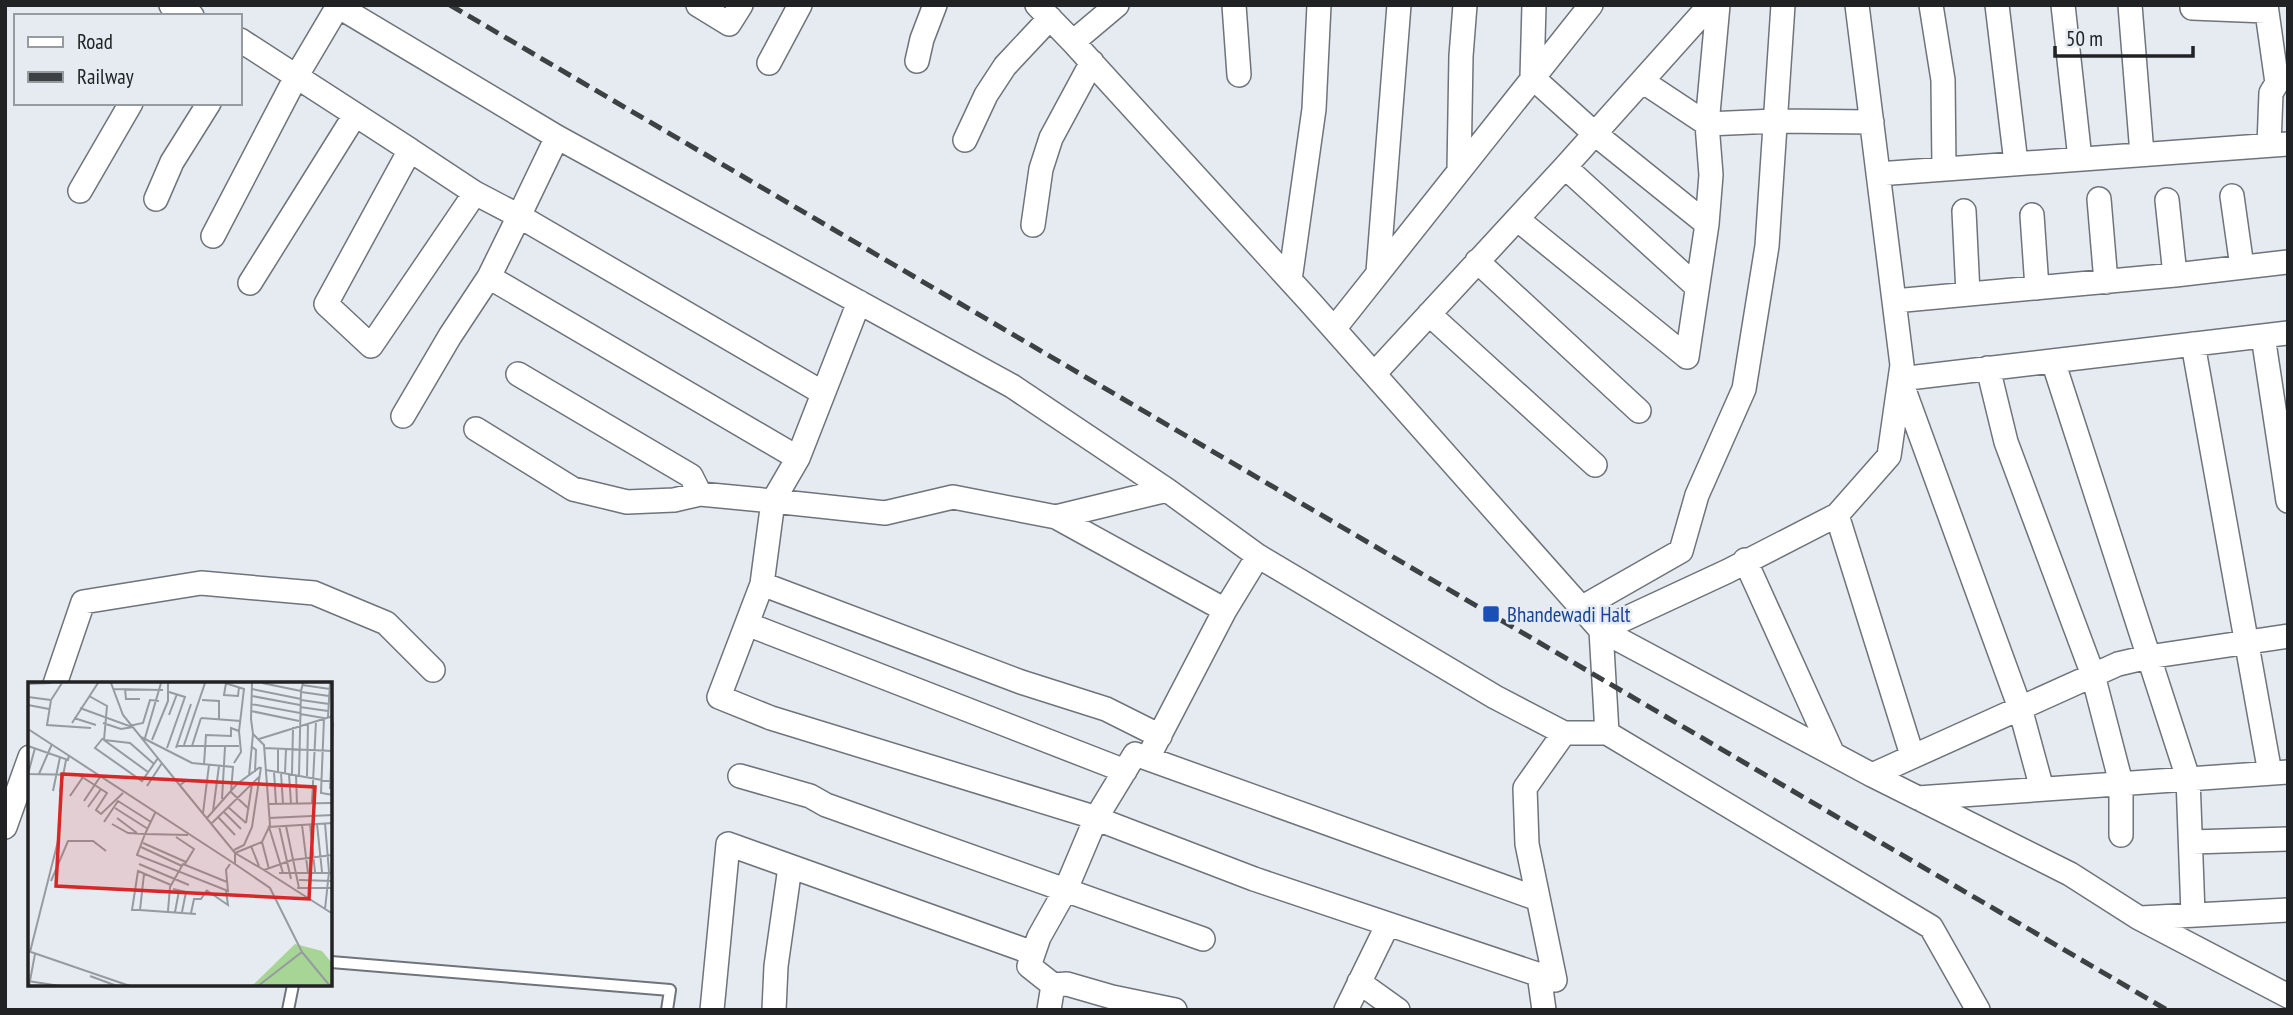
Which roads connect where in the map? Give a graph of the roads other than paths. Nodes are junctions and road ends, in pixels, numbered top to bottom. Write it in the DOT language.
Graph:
graph roads {
  1 [pos="698,5"];
  2 [pos="741,5"];
  3 [pos="800,5"];
  4 [pos="935,5"];
  5 [pos="1117,5"];
  6 [pos="1234,5"];
  7 [pos="1319,5"];
  8 [pos="1399,5"];
  9 [pos="1465,5"];
  10 [pos="1534,5"];
  11 [pos="1591,5"];
  12 [pos="1710,5"];
  13 [pos="1718,5"];
  14 [pos="1783,5"];
  15 [pos="1857,5"];
  16 [pos="1931,5"];
  17 [pos="1997,5"];
  18 [pos="2063,5"];
  19 [pos="2130,5"];
  20 [pos="337,6"];
  21 [pos="2192,8"];
  22 [pos="2266,8"];
  23 [pos="1044,12"];
  24 [pos="1073,42"];
  25 [pos="242,45"];
  26 [pos="917,61"];
  27 [pos="1092,62"];
  28 [pos="769,63"];
  29 [pos="1239,75"];
  30 [pos="296,76"];
  31 [pos="1532,77"];
  32 [pos="1642,81"];
  33 [pos="130,105"];
  34 [pos="208,105"];
  35 [pos="355,115"];
  36 [pos="1775,121"];
  37 [pos="1872,122"];
  38 [pos="1707,124"];
  39 [pos="1594,133"];
  40 [pos="557,138"];
  41 [pos="965,140"];
  42 [pos="2279,145"];
  43 [pos="410,150"];
  44 [pos="2142,154"];
  45 [pos="2080,159"];
  46 [pos="2015,163"];
  47 [pos="1565,167"];
  48 [pos="1944,169"];
  49 [pos="1459,170"];
  50 [pos="1878,174"];
  51 [pos="80,191"];
  52 [pos="475,193"];
  53 [pos="2232,196"];
  54 [pos="2099,199"];
  55 [pos="156,200"];
  56 [pos="2167,200"];
  57 [pos="1964,211"];
  58 [pos="2032,215"];
  59 [pos="519,216"];
  60 [pos="1517,219"];
  61 [pos="1707,224"];
  62 [pos="1033,225"];
  63 [pos="213,236"];
  64 [pos="1477,261"];
  65 [pos="2288,262"];
  66 [pos="2242,267"];
  67 [pos="1378,272"];
  68 [pos="2175,275"];
  69 [pos="489,276"];
  70 [pos="1290,280"];
  71 [pos="2106,282"];
  72 [pos="250,283"];
  73 [pos="1697,287"];
  74 [pos="2037,288"];
  75 [pos="1968,294"];
  76 [pos="1894,301"];
  77 [pos="859,302"];
  78 [pos="1429,314"];
  79 [pos="1334,329"];
  80 [pos="2288,333"];
  81 [pos="2263,336"];
  82 [pos="2193,344"];
  83 [pos="2053,361"];
  84 [pos="1988,368"];
  85 [pos="518,373"];
  86 [pos="1374,374"];
  87 [pos="1900,379"];
  88 [pos="824,393"];
  89 [pos="1639,411"];
  90 [pos="403,416"];
  91 [pos="476,429"];
  92 [pos="798,458"];
  93 [pos="1595,464"];
  94 [pos="1167,490"];
  95 [pos="700,494"];
  96 [pos="773,500"];
  97 [pos="2288,501"];
  98 [pos="1837,515"];
  99 [pos="1056,517"];
  100 [pos="1258,556"];
  101 [pos="1745,560"];
  102 [pos="762,584"];
  103 [pos="1581,607"];
  104 [pos="1225,610"];
  105 [pos="747,624"];
  106 [pos="1601,630"];
  107 [pos="2288,636"];
  108 [pos="2247,643"];
  109 [pos="2148,657"];
  110 [pos="433,670"];
  111 [pos="2093,675"];
  112 [pos="56,682"];
  113 [pos="2020,708"];
  114 [pos="1564,733"];
  115 [pos="1608,733"];
  116 [pos="1160,736"];
  117 [pos="1832,752"];
  118 [pos="1912,755"];
  119 [pos="1147,758"];
  120 [pos="28,763"];
  121 [pos="1125,771"];
  122 [pos="2279,772"];
  123 [pos="1872,775"];
  124 [pos="740,776"];
  125 [pos="2188,778"];
  126 [pos="2121,783"];
  127 [pos="2042,789"];
  128 [pos="1919,798"];
  129 [pos="1096,818"];
  130 [pos="5,827"];
  131 [pos="2121,835"];
  132 [pos="2288,839"];
  133 [pos="2192,842"];
  134 [pos="790,867"];
  135 [pos="1066,889"];
  136 [pos="1538,899"];
  137 [pos="2288,910"];
  138 [pos="2193,914"];
  139 [pos="2138,918"];
  140 [pos="1388,924"];
  141 [pos="1203,939"];
  142 [pos="1033,953"];
  143 [pos="332,962"];
  144 [pos="1539,974"];
  145 [pos="1359,982"];
  146 [pos="1053,985"];
  147 [pos="293,987"];
  148 [pos="2288,996"];
  149 [pos="1111,1004"];
  150 [pos="288,1010"];
  151 [pos="667,1010"];
  152 [pos="712,1010"];
  153 [pos="774,1010"];
  154 [pos="1049,1010"];
  155 [pos="1175,1010"];
  156 [pos="1346,1010"];
  157 [pos="1398,1010"];
  158 [pos="1544,1010"];
  159 [pos="1978,1010"];
  1 -- 2 [label="street"];
  3 -- 28 [label="street"];
  4 -- 26 [label="street"];
  5 -- 24 [label="street"];
  6 -- 29 [label="street"];
  7 -- 70 [label="street"];
  8 -- 67 [label="street"];
  9 -- 49 [label="street"];
  10 -- 31 [label="street"];
  11 -- 31 [label="street"];
  12 -- 32 [label="street"];
  13 -- 38 [label="street"];
  14 -- 36 [label="street"];
  15 -- 37 [label="street"];
  16 -- 48 [label="street"];
  17 -- 46 [label="street"];
  18 -- 45 [label="street"];
  19 -- 44 [label="street"];
  20 -- 30 [label="street"];
  20 -- 40 [label="street"];
  21 -- 22 [label="street"];
  22 -- 42 [label="street"];
  23 -- 24 [label="street"];
  23 -- 41 [label="street"];
  24 -- 27 [label="street"];
  25 -- 30 [label="street"];
  27 -- 62 [label="street"];
  27 -- 70 [label="street"];
  30 -- 35 [label="street"];
  30 -- 63 [label="street"];
  31 -- 39 [label="street"];
  31 -- 49 [label="street"];
  32 -- 38 [label="street"];
  32 -- 39 [label="street"];
  33 -- 51 [label="street"];
  34 -- 55 [label="street"];
  35 -- 43 [label="street"];
  35 -- 72 [label="street"];
  36 -- 37 [label="street"];
  36 -- 38 [label="street"];
  36 -- 103 [label="street"];
  37 -- 50 [label="street"];
  38 -- 61 [label="street"];
  39 -- 47 [label="street"];
  39 -- 61 [label="street"];
  40 -- 59 [label="street"];
  40 -- 77 [label="street"];
  42 -- 44 [label="street"];
  43 -- 52 [label="street"];
  43 -- 52 [label="street"];
  44 -- 45 [label="street"];
  45 -- 46 [label="street"];
  46 -- 48 [label="street"];
  47 -- 60 [label="street"];
  47 -- 73 [label="street"];
  48 -- 50 [label="street"];
  49 -- 67 [label="street"];
  50 -- 76 [label="street"];
  52 -- 59 [label="street"];
  53 -- 66 [label="street"];
  54 -- 71 [label="street"];
  56 -- 68 [label="street"];
  57 -- 75 [label="street"];
  58 -- 74 [label="street"];
  59 -- 69 [label="street"];
  59 -- 88 [label="street"];
  60 -- 64 [label="street"];
  60 -- 73 [label="street"];
  61 -- 73 [label="street"];
  64 -- 78 [label="street"];
  64 -- 89 [label="street"];
  65 -- 66 [label="street"];
  66 -- 68 [label="street"];
  67 -- 79 [label="street"];
  68 -- 71 [label="street"];
  69 -- 90 [label="street"];
  69 -- 92 [label="street"];
  70 -- 79 [label="street"];
  71 -- 74 [label="street"];
  74 -- 75 [label="street"];
  75 -- 76 [label="street"];
  76 -- 87 [label="street"];
  77 -- 88 [label="street"];
  77 -- 94 [label="street"];
  78 -- 86 [label="street"];
  78 -- 93 [label="street"];
  79 -- 86 [label="street"];
  80 -- 81 [label="street"];
  81 -- 82 [label="street"];
  81 -- 97 [label="street"];
  82 -- 83 [label="street"];
  82 -- 108 [label="street"];
  83 -- 84 [label="street"];
  83 -- 109 [label="street"];
  84 -- 87 [label="street"];
  84 -- 111 [label="street"];
  85 -- 95 [label="street"];
  86 -- 103 [label="street"];
  87 -- 98 [label="street"];
  87 -- 113 [label="street"];
  88 -- 92 [label="street"];
  91 -- 95 [label="street"];
  92 -- 96 [label="street"];
  94 -- 99 [label="street"];
  94 -- 100 [label="street"];
  95 -- 96 [label="street"];
  96 -- 99 [label="street"];
  96 -- 102 [label="street"];
  98 -- 101 [label="street"];
  98 -- 118 [label="street"];
  99 -- 104 [label="street"];
  100 -- 104 [label="street"];
  100 -- 114 [label="street"];
  101 -- 106 [label="street"];
  101 -- 117 [label="street"];
  102 -- 105 [label="street"];
  102 -- 116 [label="street"];
  103 -- 106 [label="street"];
  104 -- 116 [label="street"];
  105 -- 121 [label="street"];
  105 -- 129 [label="street"];
  106 -- 115 [label="street"];
  106 -- 117 [label="street"];
  107 -- 108 [label="street"];
  108 -- 109 [label="street"];
  108 -- 122 [label="street"];
  109 -- 111 [label="street"];
  109 -- 125 [label="street"];
  110 -- 112 [label="street"];
  111 -- 113 [label="street"];
  111 -- 126 [label="street"];
  113 -- 123 [label="street"];
  113 -- 127 [label="street"];
  114 -- 115 [label="street"];
  114 -- 136 [label="street"];
  115 -- 159 [label="street"];
  116 -- 119 [label="street"];
  117 -- 123 [label="street"];
  119 -- 121 [label="street"];
  119 -- 136 [label="street"];
  120 -- 130 [label="street"];
  121 -- 129 [label="street"];
  122 -- 125 [label="street"];
  123 -- 128 [label="street"];
  124 -- 135 [label="street"];
  125 -- 126 [label="street"];
  125 -- 133 [label="street"];
  126 -- 127 [label="street"];
  126 -- 131 [label="street"];
  127 -- 128 [label="street"];
  128 -- 139 [label="street"];
  129 -- 135 [label="street"];
  129 -- 140 [label="street"];
  132 -- 133 [label="street"];
  133 -- 138 [label="street"];
  134 -- 142 [label="street"];
  134 -- 152 [label="street"];
  134 -- 153 [label="street"];
  135 -- 141 [label="street"];
  135 -- 142 [label="street"];
  136 -- 144 [label="street"];
  137 -- 138 [label="street"];
  138 -- 139 [label="street"];
  139 -- 148 [label="street"];
  140 -- 144 [label="street"];
  140 -- 145 [label="street"];
  142 -- 146 [label="street"];
  143 -- 151 [label="lane"];
  144 -- 158 [label="street"];
  145 -- 156 [label="street"];
  145 -- 157 [label="street"];
  146 -- 149 [label="street"];
  146 -- 154 [label="street"];
  147 -- 150 [label="lane"];
  149 -- 155 [label="street"];
}
